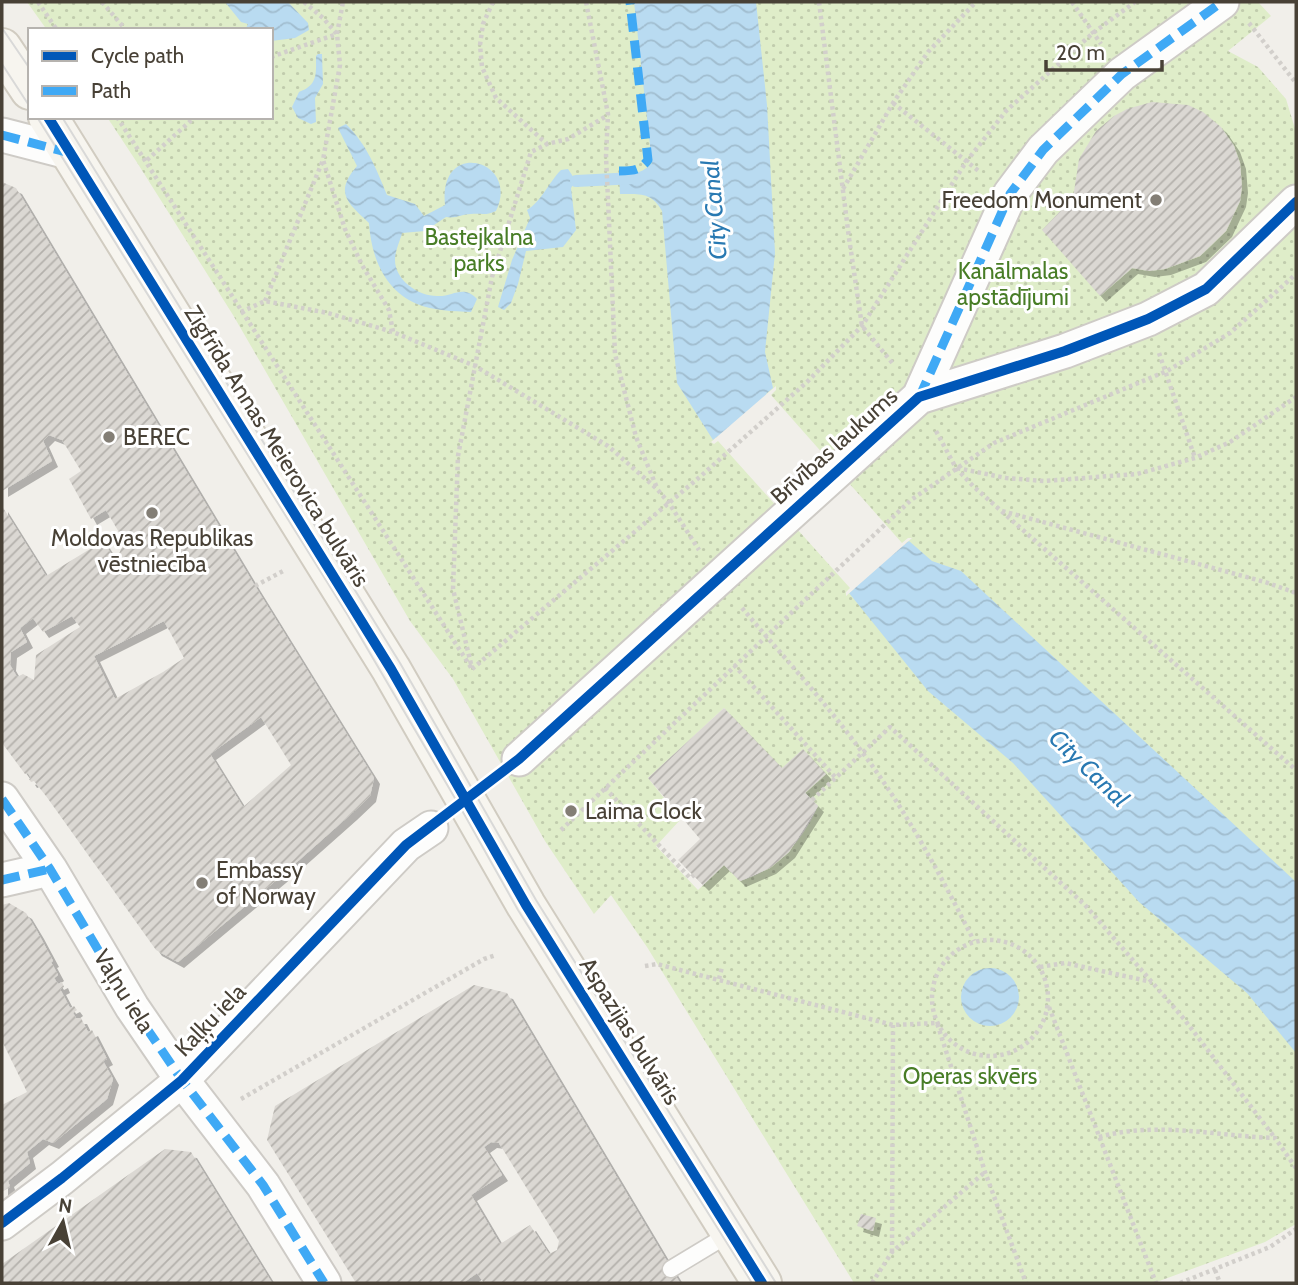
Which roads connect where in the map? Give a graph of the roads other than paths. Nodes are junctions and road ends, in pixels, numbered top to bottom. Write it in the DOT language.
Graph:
graph roads {
  1 [pos="1234,11"];
  2 [pos="2,48"];
  3 [pos="28,87"];
  4 [pos="49,119"];
  5 [pos="2,135"];
  6 [pos="72,153"];
  7 [pos="1296,202"];
  8 [pos="919,397"];
  9 [pos="519,759"];
  10 [pos="2,799"];
  11 [pos="466,799"];
  12 [pos="431,828"];
  13 [pos="50,869"];
  14 [pos="2,880"];
  15 [pos="182,1080"];
  16 [pos="2,1223"];
  17 [pos="724,1237"];
  18 [pos="671,1269"];
  19 [pos="324,1283"];
  20 [pos="762,1283"];
  1 -- 8 [label="street, Brīvības laukums"];
  2 -- 3 [label="street"];
  4 -- 6 [label="street, Zigfrīda Annas Meierovica bulvāris"];
  5 -- 6 [label="street"];
  6 -- 11 [label="street, Zigfrīda Annas Meierovica bulvāris"];
  7 -- 8 [label="street, Brīvības laukums"];
  8 -- 9 [label="street, Brīvības laukums"];
  10 -- 13 [label="street, Vaļņu iela"];
  11 -- 20 [label="street, Aspazijas bulvāris"];
  12 -- 15 [label="street, Kaļķu iela"];
  13 -- 14 [label="street"];
  13 -- 15 [label="street, Vaļņu iela"];
  15 -- 16 [label="street, Kaļķu iela"];
  15 -- 19 [label="street, Vaļņu iela"];
  17 -- 18 [label="lane"];
}
